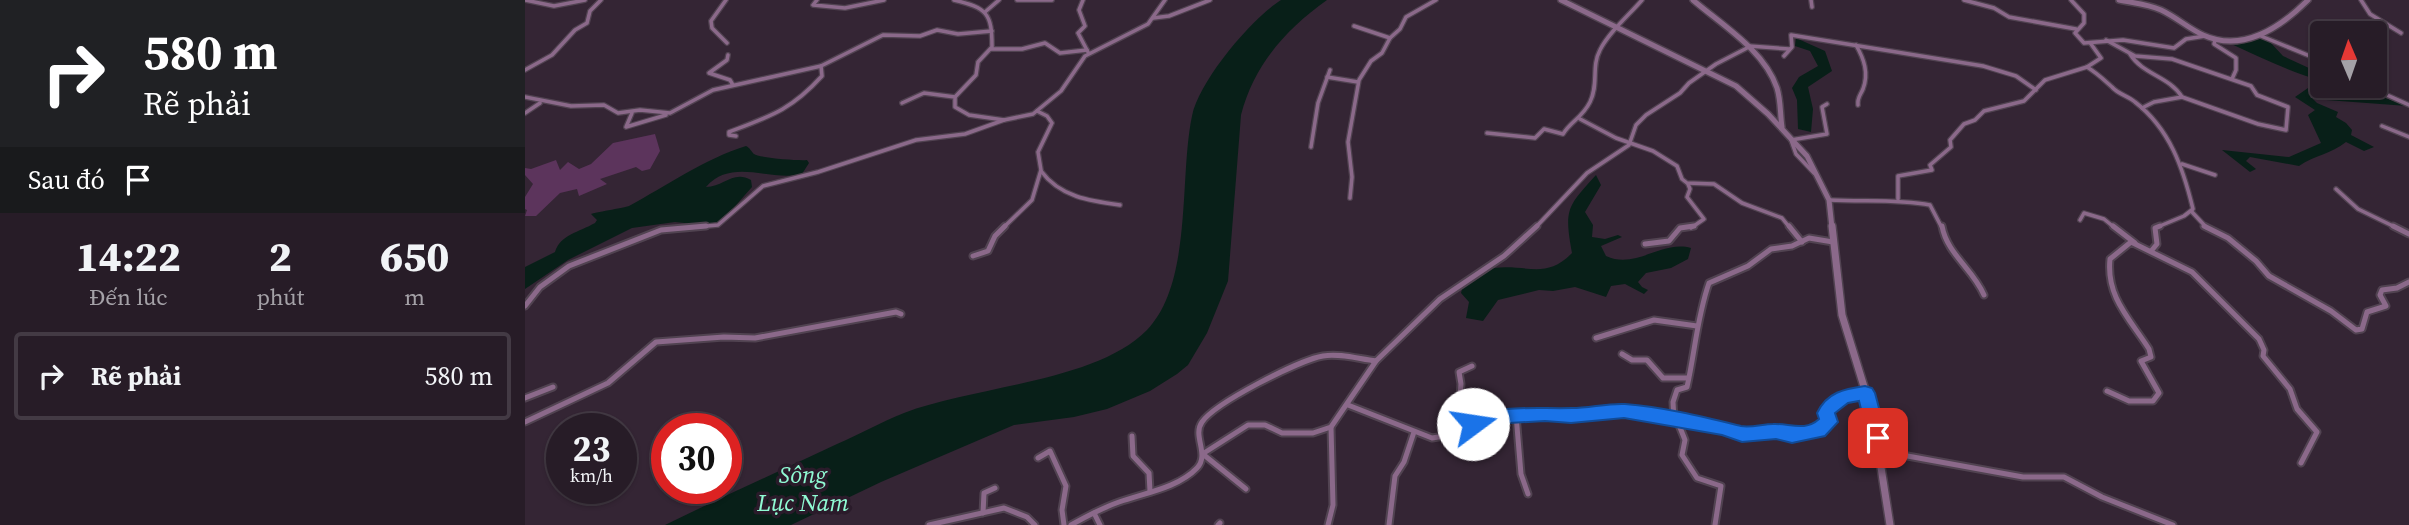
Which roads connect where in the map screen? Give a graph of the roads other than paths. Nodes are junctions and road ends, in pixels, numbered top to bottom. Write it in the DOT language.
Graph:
graph roads {
  1 [pos="525,0"];
  2 [pos="585,0"];
  3 [pos="601,0"];
  4 [pos="726,0"];
  5 [pos="817,0"];
  6 [pos="884,0"];
  7 [pos="954,0"];
  8 [pos="999,0"];
  9 [pos="1017,0"];
  10 [pos="1052,0"];
  11 [pos="1083,0"];
  12 [pos="1165,0"];
  13 [pos="1207,0"];
  14 [pos="1436,0"];
  15 [pos="1561,0"];
  16 [pos="1642,0"];
  17 [pos="1693,0"];
  18 [pos="1811,0"];
  19 [pos="1964,0"];
  20 [pos="2071,0"];
  21 [pos="2119,0"];
  22 [pos="2308,0"];
  23 [pos="2361,0"];
  24 [pos="1028,1"];
  25 [pos="1812,7"];
  26 [pos="985,12"];
  27 [pos="1153,18"];
  28 [pos="1354,26"];
  29 [pos="2076,29"];
  30 [pos="1618,30"];
  31 [pos="992,31"];
  32 [pos="2400,33"];
  33 [pos="2205,36"];
  34 [pos="2260,36"];
  35 [pos="1390,38"];
  36 [pos="2106,40"];
  37 [pos="2215,40"];
  38 [pos="727,43"];
  39 [pos="1855,44"];
  40 [pos="2091,44"];
  41 [pos="1746,47"];
  42 [pos="990,49"];
  43 [pos="1790,50"];
  44 [pos="1088,52"];
  45 [pos="2130,54"];
  46 [pos="728,55"];
  47 [pos="1784,56"];
  48 [pos="2310,56"];
  49 [pos="821,66"];
  50 [pos="2087,66"];
  51 [pos="1330,70"];
  52 [pos="1708,70"];
  53 [pos="525,71"];
  54 [pos="1327,77"];
  55 [pos="2232,79"];
  56 [pos="1357,82"];
  57 [pos="733,85"];
  58 [pos="2036,90"];
  59 [pos="2387,95"];
  60 [pos="525,97"];
  61 [pos="955,97"];
  62 [pos="2182,97"];
  63 [pos="541,102"];
  64 [pos="902,103"];
  65 [pos="1827,104"];
  66 [pos="1858,105"];
  67 [pos="2409,105"];
  68 [pos="2142,108"];
  69 [pos="1037,111"];
  70 [pos="632,112"];
  71 [pos="525,113"];
  72 [pos="670,113"];
  73 [pos="1580,119"];
  74 [pos="1005,120"];
  75 [pos="2382,126"];
  76 [pos="1783,130"];
  77 [pos="1487,133"];
  78 [pos="736,136"];
  79 [pos="2409,138"];
  80 [pos="1791,140"];
  81 [pos="1630,144"];
  82 [pos="1311,147"];
  83 [pos="2182,164"];
  84 [pos="1041,170"];
  85 [pos="2215,175"];
  86 [pos="1687,183"];
  87 [pos="2336,189"];
  88 [pos="1350,198"];
  89 [pos="1898,199"];
  90 [pos="1829,200"];
  91 [pos="1120,205"];
  92 [pos="2192,212"];
  93 [pos="2080,220"];
  94 [pos="2409,234"];
  95 [pos="1803,242"];
  96 [pos="1833,243"];
  97 [pos="1645,244"];
  98 [pos="2136,244"];
  99 [pos="2152,250"];
  100 [pos="973,256"];
  101 [pos="2409,282"];
  102 [pos="1984,295"];
  103 [pos="525,306"];
  104 [pos="901,314"];
  105 [pos="1696,326"];
  106 [pos="1595,338"];
  107 [pos="1622,354"];
  108 [pos="1376,362"];
  109 [pos="1472,366"];
  110 [pos="1688,378"];
  111 [pos="553,387"];
  112 [pos="2107,391"];
  113 [pos="1865,393"];
  114 [pos="525,398"];
  115 [pos="1348,404"];
  116 [pos="1516,415"];
  117 [pos="1676,421"];
  118 [pos="525,422"];
  119 [pos="1331,427"];
  120 [pos="1457,431"];
  121 [pos="1414,432"];
  122 [pos="1132,436"];
  123 [pos="1880,451"];
  124 [pos="1204,454"];
  125 [pos="1038,458"];
  126 [pos="2301,463"];
  127 [pos="995,488"];
  128 [pos="1247,489"];
  129 [pos="1150,491"];
  130 [pos="1528,494"];
  131 [pos="983,513"];
  132 [pos="1094,513"];
  133 [pos="929,525"];
  134 [pos="1035,525"];
  135 [pos="1063,525"];
  136 [pos="1071,525"];
  137 [pos="1100,525"];
  138 [pos="1328,525"];
  139 [pos="1389,525"];
  140 [pos="1715,525"];
  141 [pos="1890,525"];
  142 [pos="2173,525"];
  1 -- 2 [label="street"];
  3 -- 53 [label="street"];
  4 -- 38 [label="street"];
  5 -- 6 [label="street"];
  7 -- 26 [label="street"];
  8 -- 26 [label="street"];
  9 -- 24 [label="street"];
  10 -- 24 [label="street"];
  11 -- 44 [label="street"];
  12 -- 27 [label="street"];
  13 -- 27 [label="street"];
  14 -- 35 [label="street"];
  15 -- 30 [label="street"];
  16 -- 30 [label="street"];
  17 -- 41 [label="street"];
  18 -- 25 [label="street"];
  19 -- 29 [label="street"];
  20 -- 29 [label="street"];
  21 -- 33 [label="street"];
  22 -- 34 [label="street"];
  23 -- 32 [label="street"];
  26 -- 31 [label="street"];
  27 -- 44 [label="street"];
  28 -- 35 [label="street"];
  29 -- 40 [label="street"];
  30 -- 52 [label="street"];
  30 -- 73 [label="street"];
  31 -- 42 [label="street"];
  31 -- 49 [label="street"];
  33 -- 36 [label="street"];
  33 -- 37 [label="street"];
  34 -- 37 [label="street"];
  34 -- 48 [label="street"];
  35 -- 56 [label="street"];
  36 -- 40 [label="street"];
  36 -- 45 [label="street"];
  37 -- 55 [label="street"];
  39 -- 43 [label="street"];
  39 -- 58 [label="street"];
  39 -- 66 [label="street"];
  40 -- 50 [label="street"];
  41 -- 43 [label="street"];
  41 -- 52 [label="street"];
  41 -- 76 [label="street"];
  42 -- 44 [label="street"];
  42 -- 61 [label="street"];
  43 -- 47 [label="street"];
  44 -- 69 [label="street"];
  45 -- 55 [label="street"];
  45 -- 62 [label="street"];
  46 -- 57 [label="street"];
  49 -- 57 [label="street"];
  49 -- 78 [label="street"];
  50 -- 58 [label="street"];
  50 -- 68 [label="street"];
  51 -- 54 [label="street"];
  52 -- 76 [label="street"];
  52 -- 81 [label="street"];
  54 -- 56 [label="street"];
  54 -- 82 [label="street"];
  55 -- 62 [label="street"];
  56 -- 88 [label="street"];
  57 -- 72 [label="street"];
  58 -- 89 [label="street"];
  59 -- 67 [label="street"];
  60 -- 63 [label="street"];
  61 -- 64 [label="street"];
  61 -- 74 [label="street"];
  62 -- 68 [label="street"];
  63 -- 70 [label="street"];
  63 -- 71 [label="street"];
  65 -- 80 [label="street"];
  68 -- 83 [label="street"];
  69 -- 74 [label="street"];
  69 -- 84 [label="street"];
  70 -- 72 [label="street"];
  70 -- 72 [label="street"];
  73 -- 77 [label="street"];
  73 -- 81 [label="street"];
  74 -- 103 [label="street"];
  75 -- 79 [label="street"];
  76 -- 80 [label="street"];
  80 -- 90 [label="street"];
  81 -- 86 [label="street"];
  81 -- 108 [label="street"];
  83 -- 85 [label="street"];
  83 -- 92 [label="street"];
  84 -- 91 [label="street"];
  84 -- 100 [label="street"];
  86 -- 95 [label="street"];
  86 -- 97 [label="street"];
  87 -- 94 [label="street"];
  89 -- 90 [label="street"];
  89 -- 102 [label="street"];
  90 -- 96 [label="street"];
  92 -- 99 [label="street"];
  92 -- 101 [label="street"];
  93 -- 98 [label="street"];
  95 -- 96 [label="street"];
  95 -- 105 [label="street"];
  96 -- 113 [label="street"];
  98 -- 99 [label="street"];
  98 -- 112 [label="street"];
  99 -- 126 [label="street"];
  104 -- 118 [label="street"];
  105 -- 106 [label="street"];
  105 -- 110 [label="street"];
  107 -- 110 [label="street"];
  108 -- 115 [label="street"];
  108 -- 124 [label="street"];
  109 -- 120 [label="street"];
  110 -- 117 [label="street"];
  111 -- 114 [label="street"];
  113 -- 117 [label="street"];
  113 -- 123 [label="street"];
  115 -- 119 [label="street"];
  115 -- 121 [label="street"];
  116 -- 117 [label="street"];
  116 -- 120 [label="street"];
  116 -- 130 [label="street"];
  117 -- 140 [label="street"];
  119 -- 124 [label="street"];
  119 -- 138 [label="street"];
  120 -- 121 [label="street"];
  121 -- 139 [label="street"];
  122 -- 129 [label="street"];
  123 -- 141 [label="street"];
  123 -- 142 [label="street"];
  124 -- 128 [label="street"];
  124 -- 129 [label="street"];
  125 -- 135 [label="street"];
  127 -- 131 [label="street"];
  129 -- 132 [label="street"];
  131 -- 133 [label="street"];
  131 -- 134 [label="street"];
  132 -- 136 [label="street"];
  132 -- 137 [label="street"];
}
